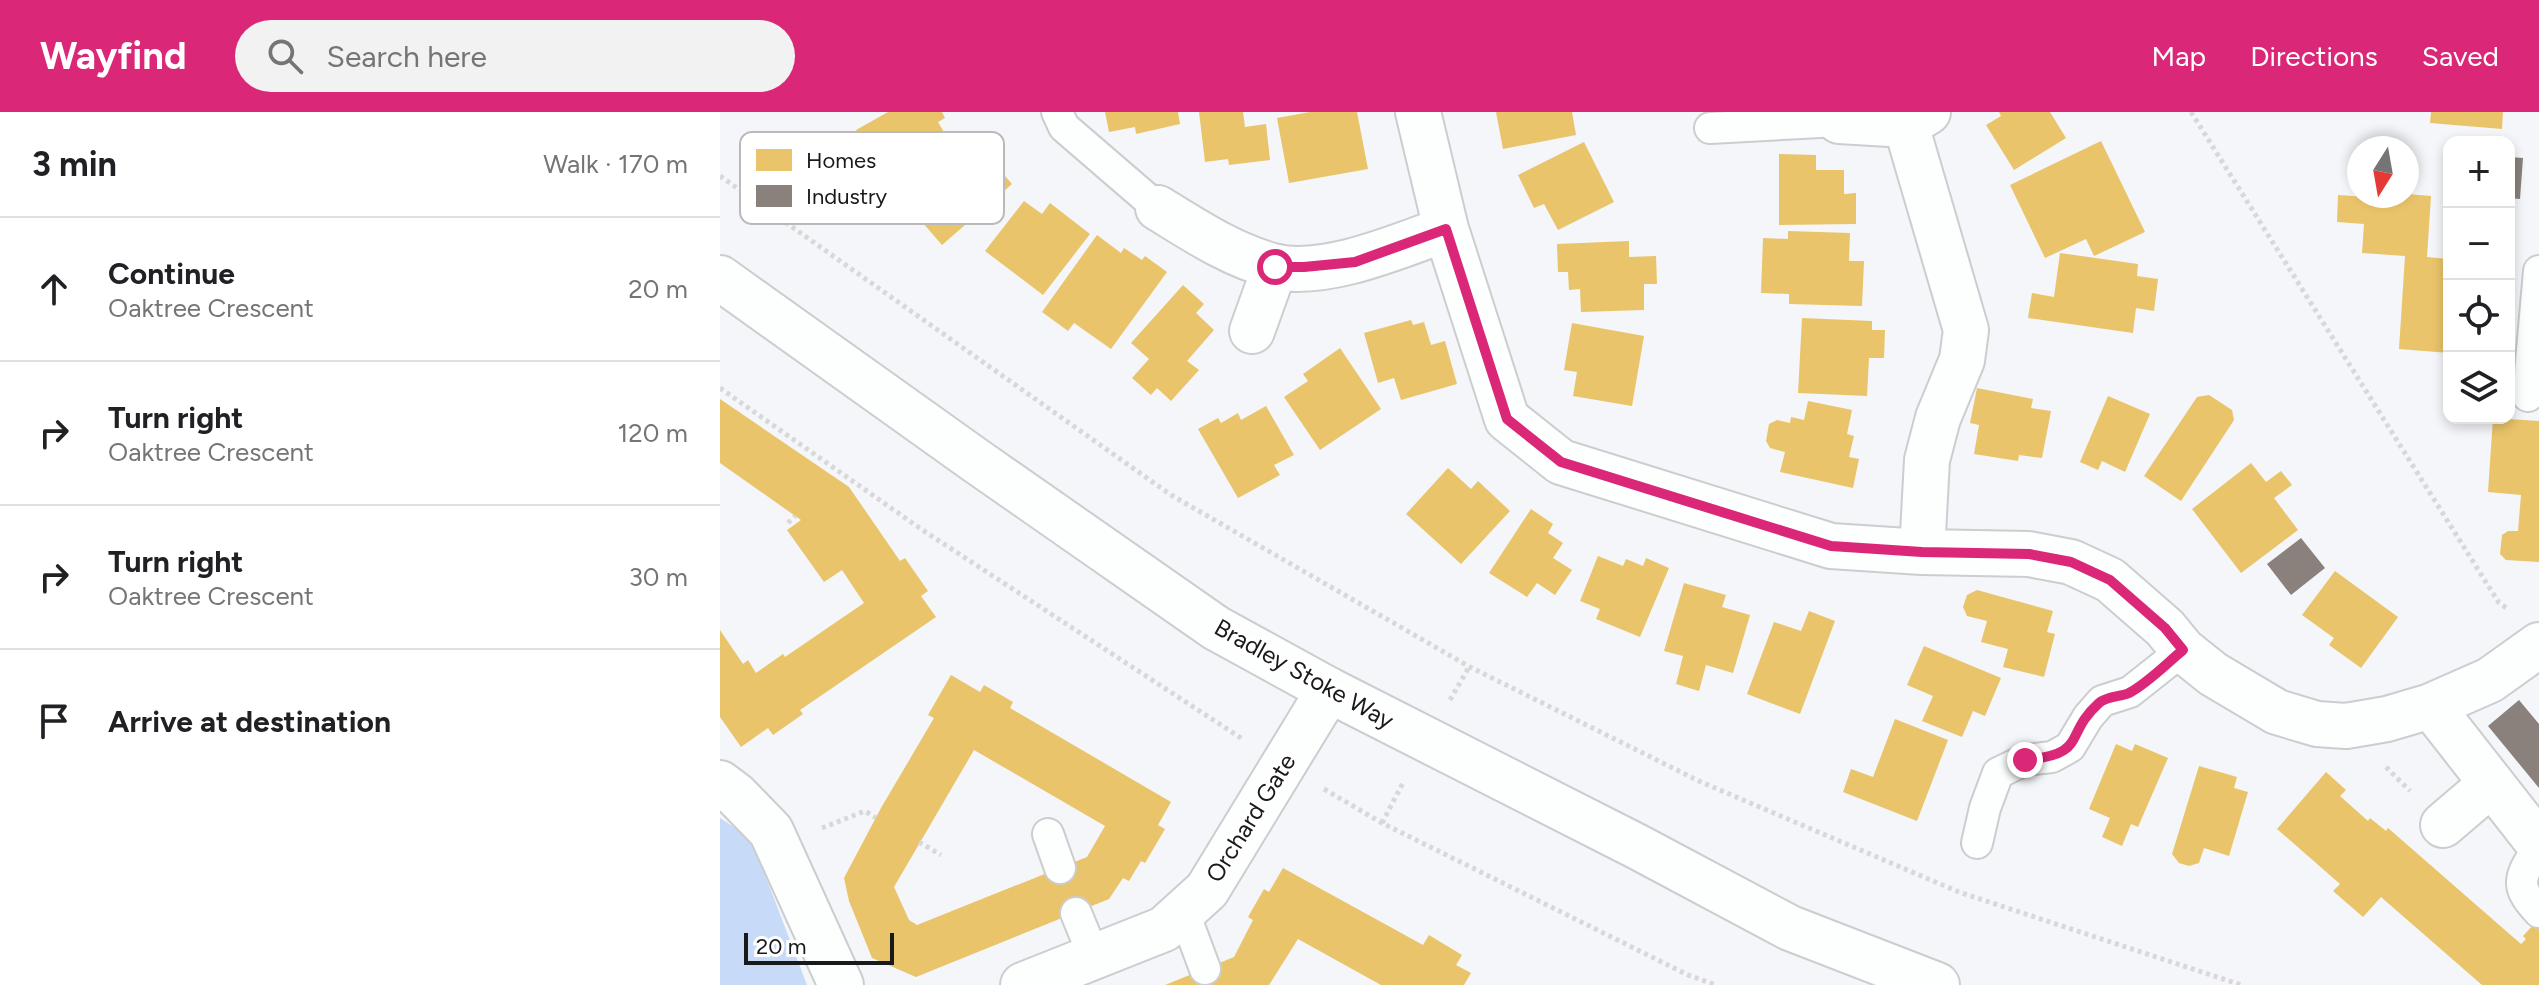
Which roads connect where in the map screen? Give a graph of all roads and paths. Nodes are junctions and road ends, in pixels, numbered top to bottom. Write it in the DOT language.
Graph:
graph roads {
  1 [pos="1057,112"];
  2 [pos="1418,112"];
  3 [pos="2191,112"];
  4 [pos="1917,119"];
  5 [pos="1839,121"];
  6 [pos="1710,128"];
  7 [pos="720,176"];
  8 [pos="740,190"];
  9 [pos="1158,208"];
  10 [pos="788,224"];
  11 [pos="1446,229"];
  12 [pos="1275,267"];
  13 [pos="2539,271"];
  14 [pos="720,278"];
  15 [pos="1252,331"];
  16 [pos="720,388"];
  17 [pos="2525,396"];
  18 [pos="795,516"];
  19 [pos="788,523"];
  20 [pos="1922,552"];
  21 [pos="2529,630"];
  22 [pos="2183,650"];
  23 [pos="1329,690"];
  24 [pos="2431,706"];
  25 [pos="2346,726"];
  26 [pos="1284,766"];
  27 [pos="720,783"];
  28 [pos="2491,784"];
  29 [pos="876,818"];
  30 [pos="2443,825"];
  31 [pos="1048,834"];
  32 [pos="919,842"];
  33 [pos="1977,843"];
  34 [pos="777,844"];
  35 [pos="2539,845"];
  36 [pos="941,855"];
  37 [pos="1060,868"];
  38 [pos="1183,910"];
  39 [pos="2539,912"];
  40 [pos="1076,913"];
  41 [pos="1094,957"];
  42 [pos="1205,969"];
  43 [pos="841,985"];
  44 [pos="1023,985"];
  45 [pos="1716,985"];
  46 [pos="1937,985"];
  47 [pos="2241,985"];
  1 -- 9 [label="lane"];
  2 -- 11 [label="street"];
  3 -- 21 [label="path"];
  4 -- 5 [label="street"];
  4 -- 20 [label="street"];
  5 -- 6 [label="lane"];
  7 -- 8 [label="path"];
  9 -- 12 [label="street"];
  10 -- 47 [label="path"];
  11 -- 12 [label="street"];
  11 -- 20 [label="street"];
  12 -- 15 [label="street"];
  13 -- 17 [label="lane"];
  14 -- 23 [label="street, Bradley Stoke Way"];
  16 -- 26 [label="path"];
  18 -- 19 [label="path"];
  20 -- 22 [label="street"];
  21 -- 24 [label="street"];
  22 -- 25 [label="street"];
  22 -- 33 [label="lane"];
  23 -- 26 [label="street, Orchard Gate"];
  23 -- 46 [label="street, Bradley Stoke Way"];
  24 -- 25 [label="street"];
  24 -- 28 [label="street"];
  25 -- 30 [label="path"];
  26 -- 38 [label="street, Orchard Gate"];
  26 -- 45 [label="path"];
  27 -- 34 [label="street"];
  28 -- 30 [label="street"];
  28 -- 35 [label="street"];
  29 -- 34 [label="path"];
  31 -- 37 [label="lane"];
  32 -- 36 [label="path"];
  34 -- 43 [label="street"];
  35 -- 39 [label="lane"];
  38 -- 41 [label="street, Orchard Gate"];
  38 -- 42 [label="lane"];
  40 -- 41 [label="lane"];
  41 -- 44 [label="street, Orchard Gate"];
}
